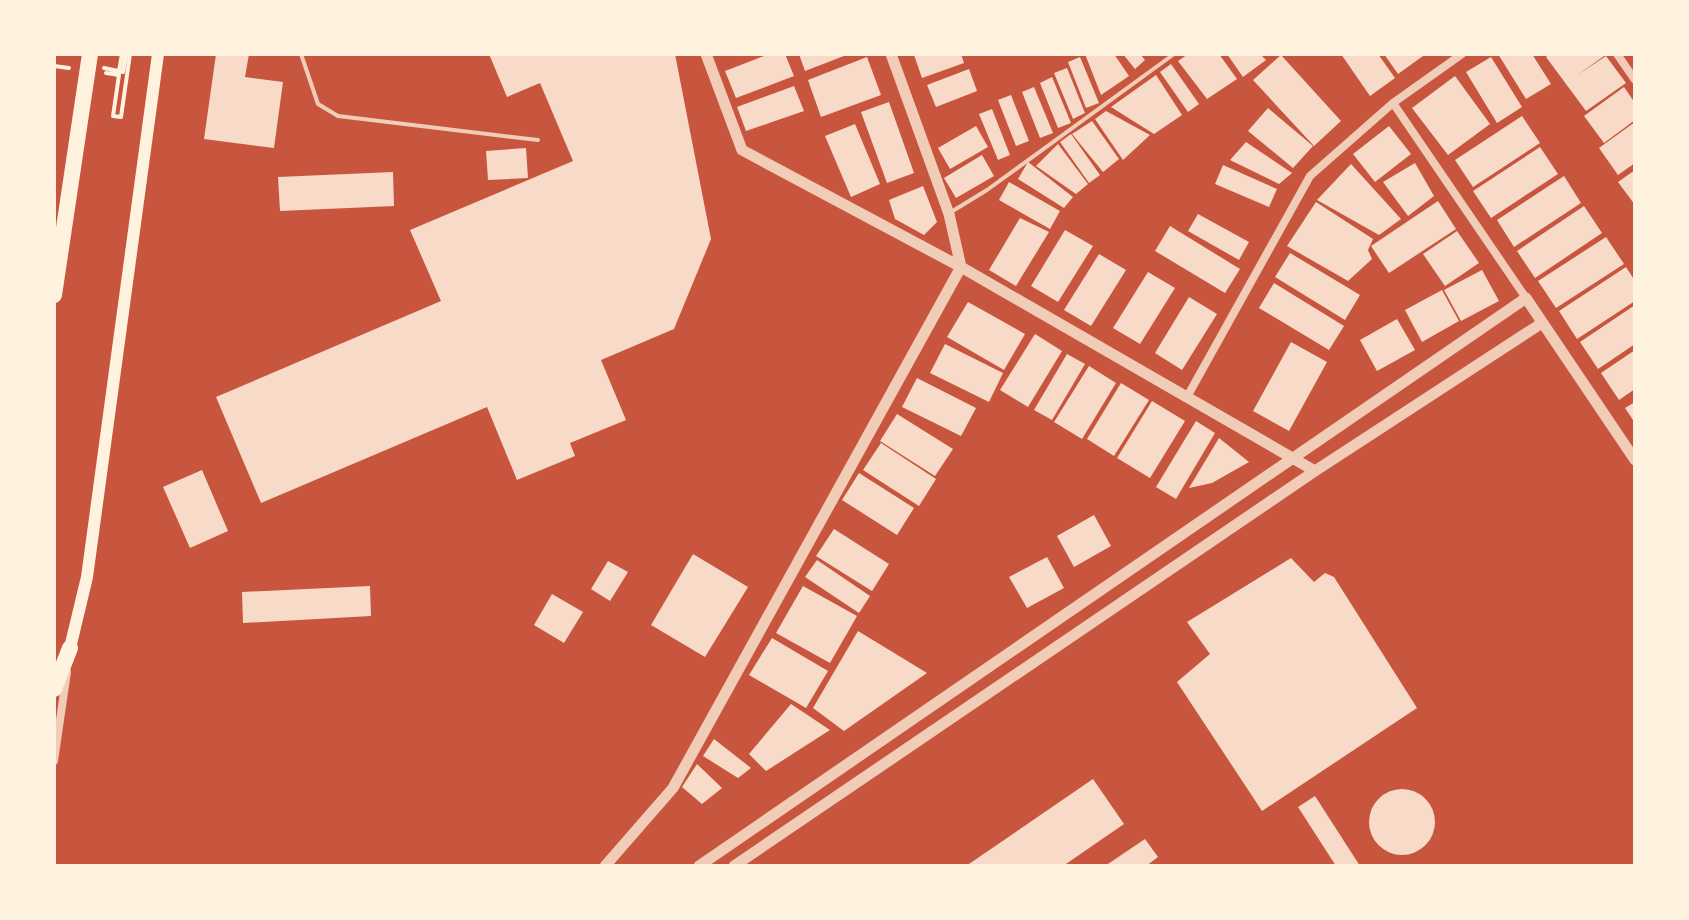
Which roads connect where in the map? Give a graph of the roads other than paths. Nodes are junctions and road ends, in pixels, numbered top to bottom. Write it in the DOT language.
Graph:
graph roads {
  1 [pos="158,54"];
  2 [pos="301,54"];
  3 [pos="706,54"];
  4 [pos="891,54"];
  5 [pos="1174,54"];
  6 [pos="1462,54"];
  7 [pos="1617,54"];
  8 [pos="89,62"];
  9 [pos="1635,80"];
  10 [pos="1393,103"];
  11 [pos="538,140"];
  12 [pos="949,214"];
  13 [pos="961,267"];
  14 [pos="54,295"];
  15 [pos="1526,298"];
  16 [pos="1542,323"];
  17 [pos="1187,397"];
  18 [pos="1291,458"];
  19 [pos="1635,460"];
  20 [pos="1315,471"];
  21 [pos="70,648"];
  22 [pos="54,689"];
  23 [pos="54,761"];
  24 [pos="605,866"];
  25 [pos="699,866"];
  26 [pos="734,866"];
  1 -- 21 [label="main road"];
  2 -- 11 [label="lane"];
  3 -- 13 [label="street"];
  4 -- 12 [label="street"];
  5 -- 12 [label="lane"];
  6 -- 10 [label="street"];
  7 -- 9 [label="street"];
  8 -- 14 [label="highway"];
  10 -- 15 [label="street"];
  10 -- 17 [label="street"];
  12 -- 13 [label="street"];
  13 -- 17 [label="street"];
  13 -- 24 [label="street"];
  15 -- 16 [label="street"];
  15 -- 18 [label="street"];
  16 -- 19 [label="street"];
  16 -- 20 [label="street"];
  17 -- 18 [label="street"];
  18 -- 20 [label="street"];
  18 -- 25 [label="street"];
  20 -- 26 [label="street"];
  21 -- 22 [label="highway"];
  21 -- 23 [label="street"];
}
